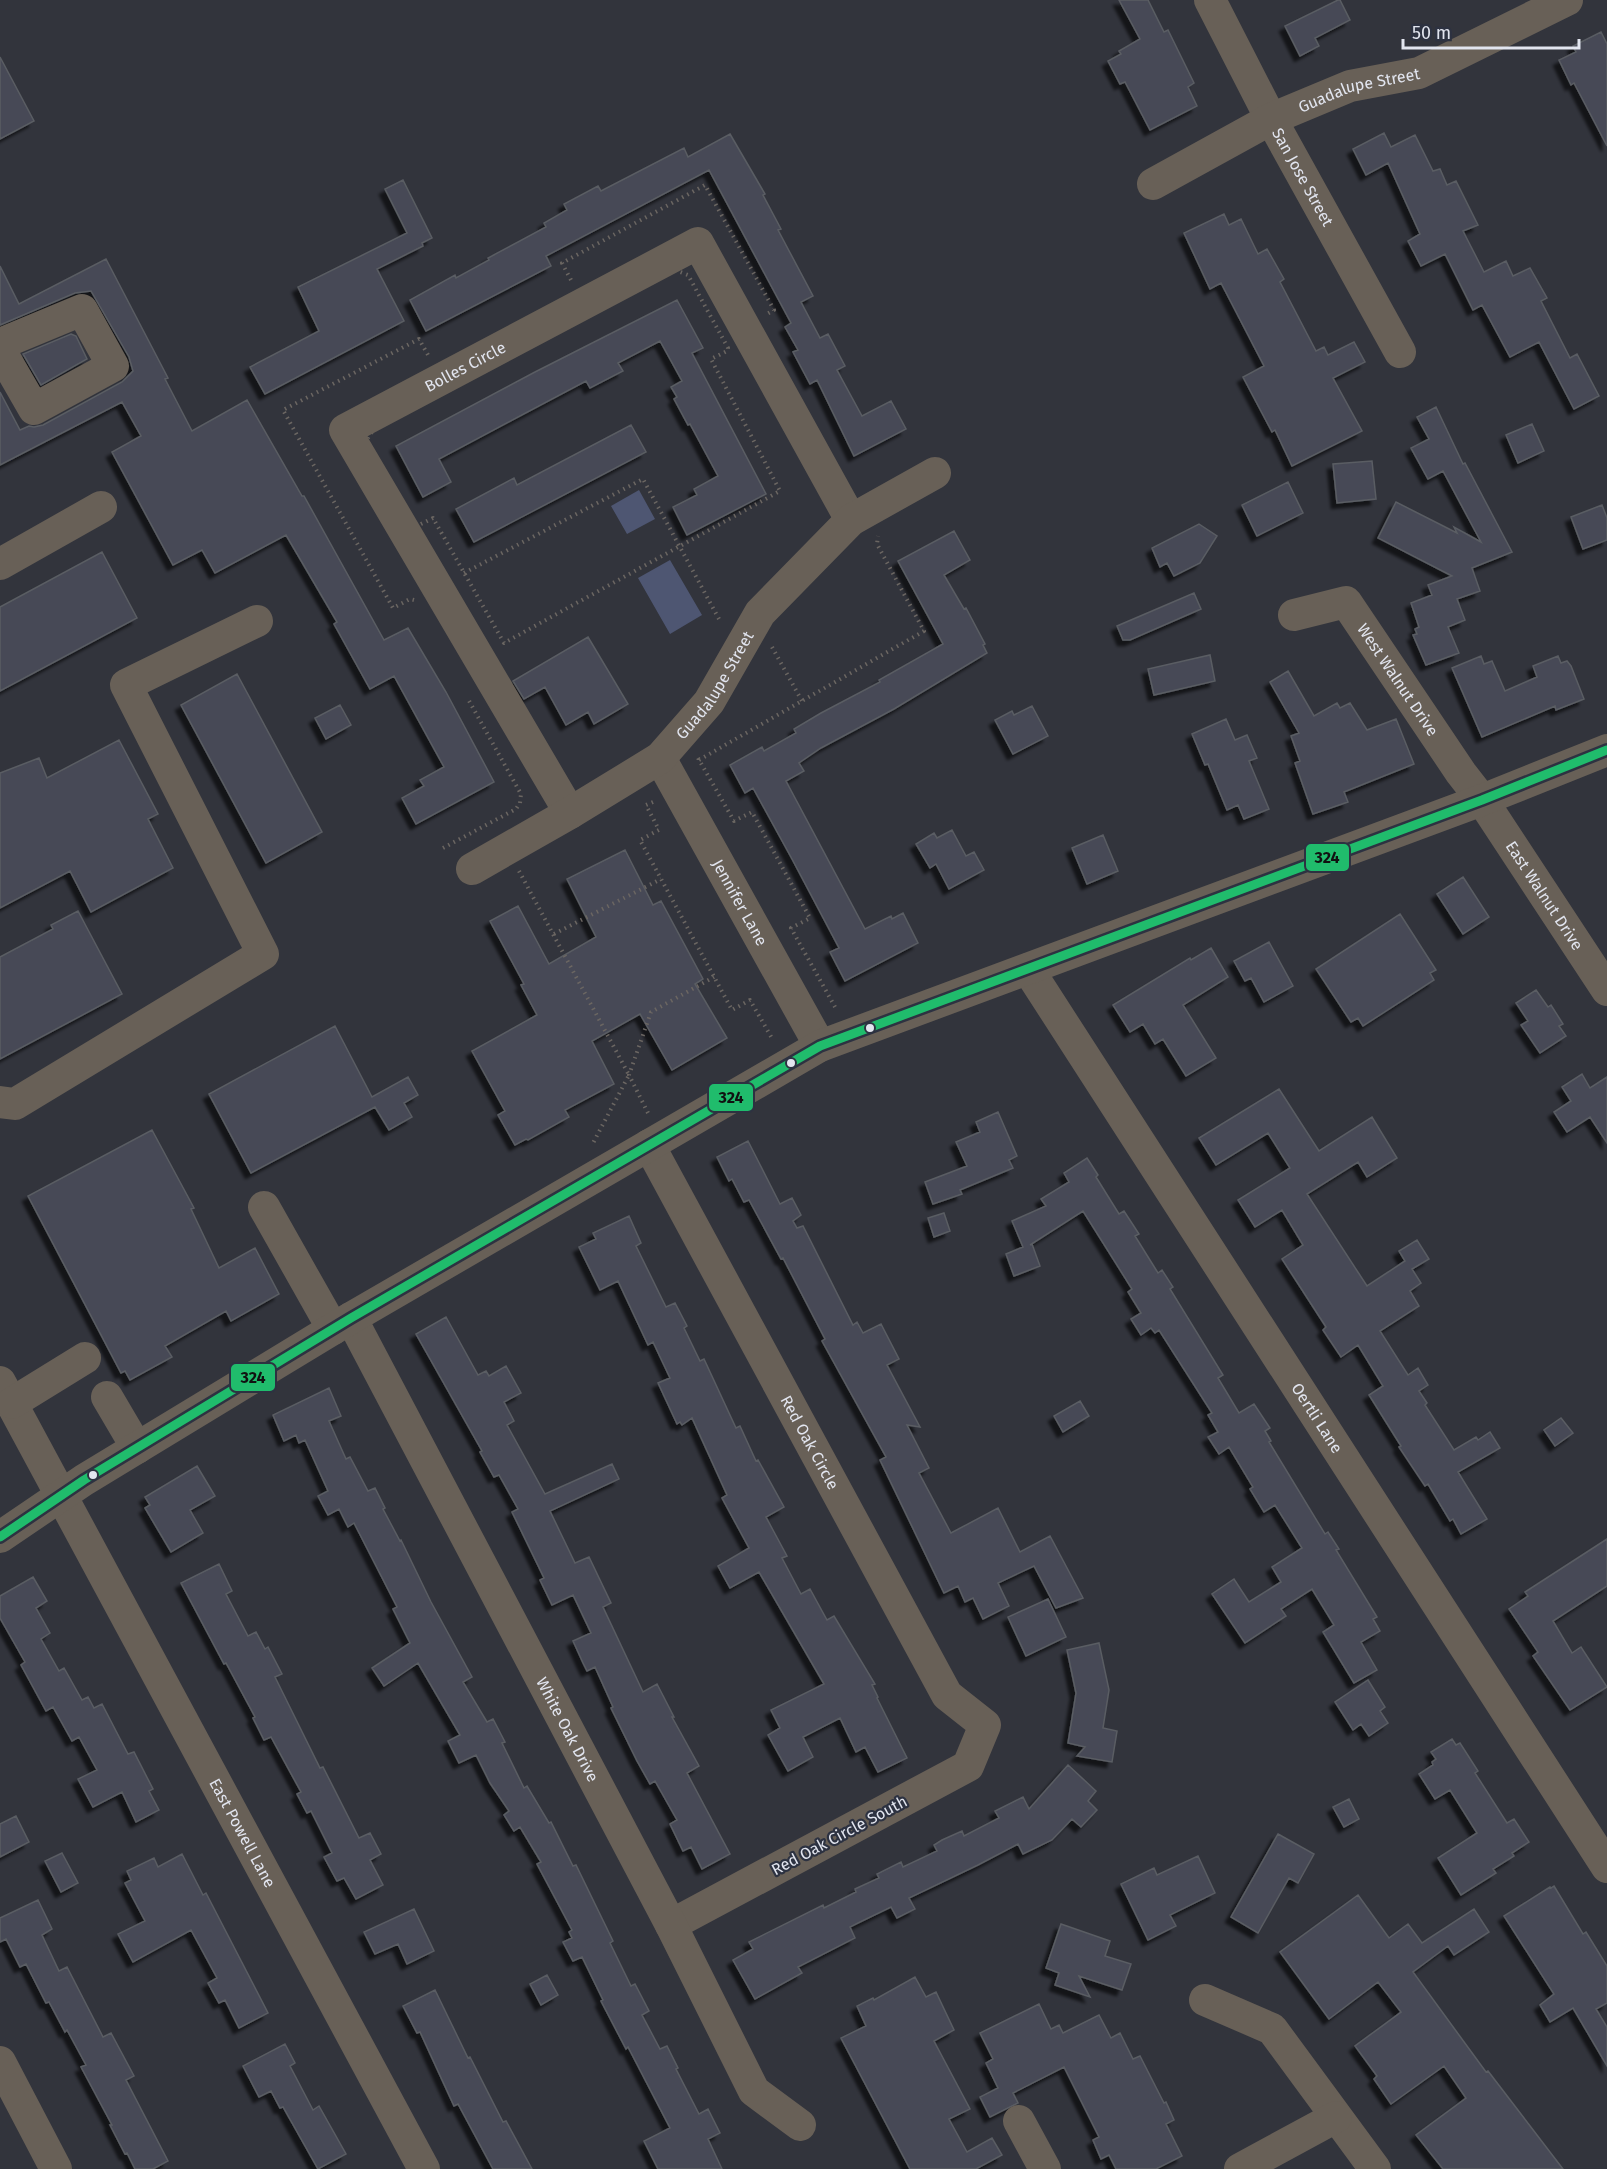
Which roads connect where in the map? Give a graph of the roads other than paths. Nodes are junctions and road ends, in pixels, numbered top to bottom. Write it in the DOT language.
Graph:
graph roads {
  1 [pos="1210,0"];
  2 [pos="1567,0"];
  3 [pos="1272,119"];
  4 [pos="1153,184"];
  5 [pos="0,344"];
  6 [pos="0,350"];
  7 [pos="1400,352"];
  8 [pos="935,474"];
  9 [pos="101,507"];
  10 [pos="851,520"];
  11 [pos="0,564"];
  12 [pos="1294,615"];
  13 [pos="257,621"];
  14 [pos="1607,750"];
  15 [pos="660,758"];
  16 [pos="1482,800"];
  17 [pos="570,813"];
  18 [pos="472,869"];
  19 [pos="1028,969"];
  20 [pos="1607,990"];
  21 [pos="820,1046"];
  22 [pos="0,1102"];
  23 [pos="650,1145"];
  24 [pos="264,1207"];
  25 [pos="342,1324"];
  26 [pos="85,1358"];
  27 [pos="6,1393"];
  28 [pos="106,1397"];
  29 [pos="136,1448"];
  30 [pos="62,1495"];
  31 [pos="0,1537"];
  32 [pos="985,1725"];
  33 [pos="1607,1867"];
  34 [pos="671,1925"];
  35 [pos="1205,2000"];
  36 [pos="0,2062"];
  37 [pos="1336,2117"];
  38 [pos="1019,2121"];
  39 [pos="800,2125"];
  40 [pos="56,2169"];
  41 [pos="424,2169"];
  42 [pos="1045,2169"];
  43 [pos="1240,2169"];
  44 [pos="1375,2169"];
  1 -- 3 [label="street, San Jose Street"];
  2 -- 3 [label="street, Guadalupe Street"];
  3 -- 4 [label="street, Guadalupe Street"];
  3 -- 7 [label="street, San Jose Street"];
  5 -- 6 [label="street"];
  8 -- 10 [label="street, Guadalupe Street"];
  9 -- 11 [label="street"];
  10 -- 15 [label="street, Guadalupe Street"];
  10 -- 17 [label="street, Bolles Circle"];
  12 -- 16 [label="street, West Walnut Drive"];
  13 -- 22 [label="street"];
  14 -- 16 [label="street"];
  15 -- 17 [label="street, Guadalupe Street"];
  15 -- 21 [label="street, Jennifer Lane"];
  16 -- 19 [label="street"];
  16 -- 20 [label="street, East Walnut Drive"];
  17 -- 18 [label="street, Guadalupe Street"];
  19 -- 21 [label="street"];
  19 -- 33 [label="street, Oertli Lane"];
  21 -- 23 [label="street"];
  23 -- 25 [label="street"];
  23 -- 32 [label="street, Red Oak Circle"];
  24 -- 25 [label="street, White Oak Drive"];
  25 -- 29 [label="street"];
  25 -- 34 [label="street, White Oak Drive"];
  26 -- 27 [label="street"];
  27 -- 30 [label="street, East Powell Lane"];
  28 -- 29 [label="street"];
  29 -- 30 [label="street"];
  30 -- 31 [label="street"];
  30 -- 41 [label="street, East Powell Lane"];
  32 -- 34 [label="street, Red Oak Circle South"];
  34 -- 39 [label="street, White Oak Drive"];
  35 -- 37 [label="street"];
  36 -- 40 [label="street"];
  37 -- 43 [label="street"];
  37 -- 44 [label="street"];
  38 -- 42 [label="street"];
}
